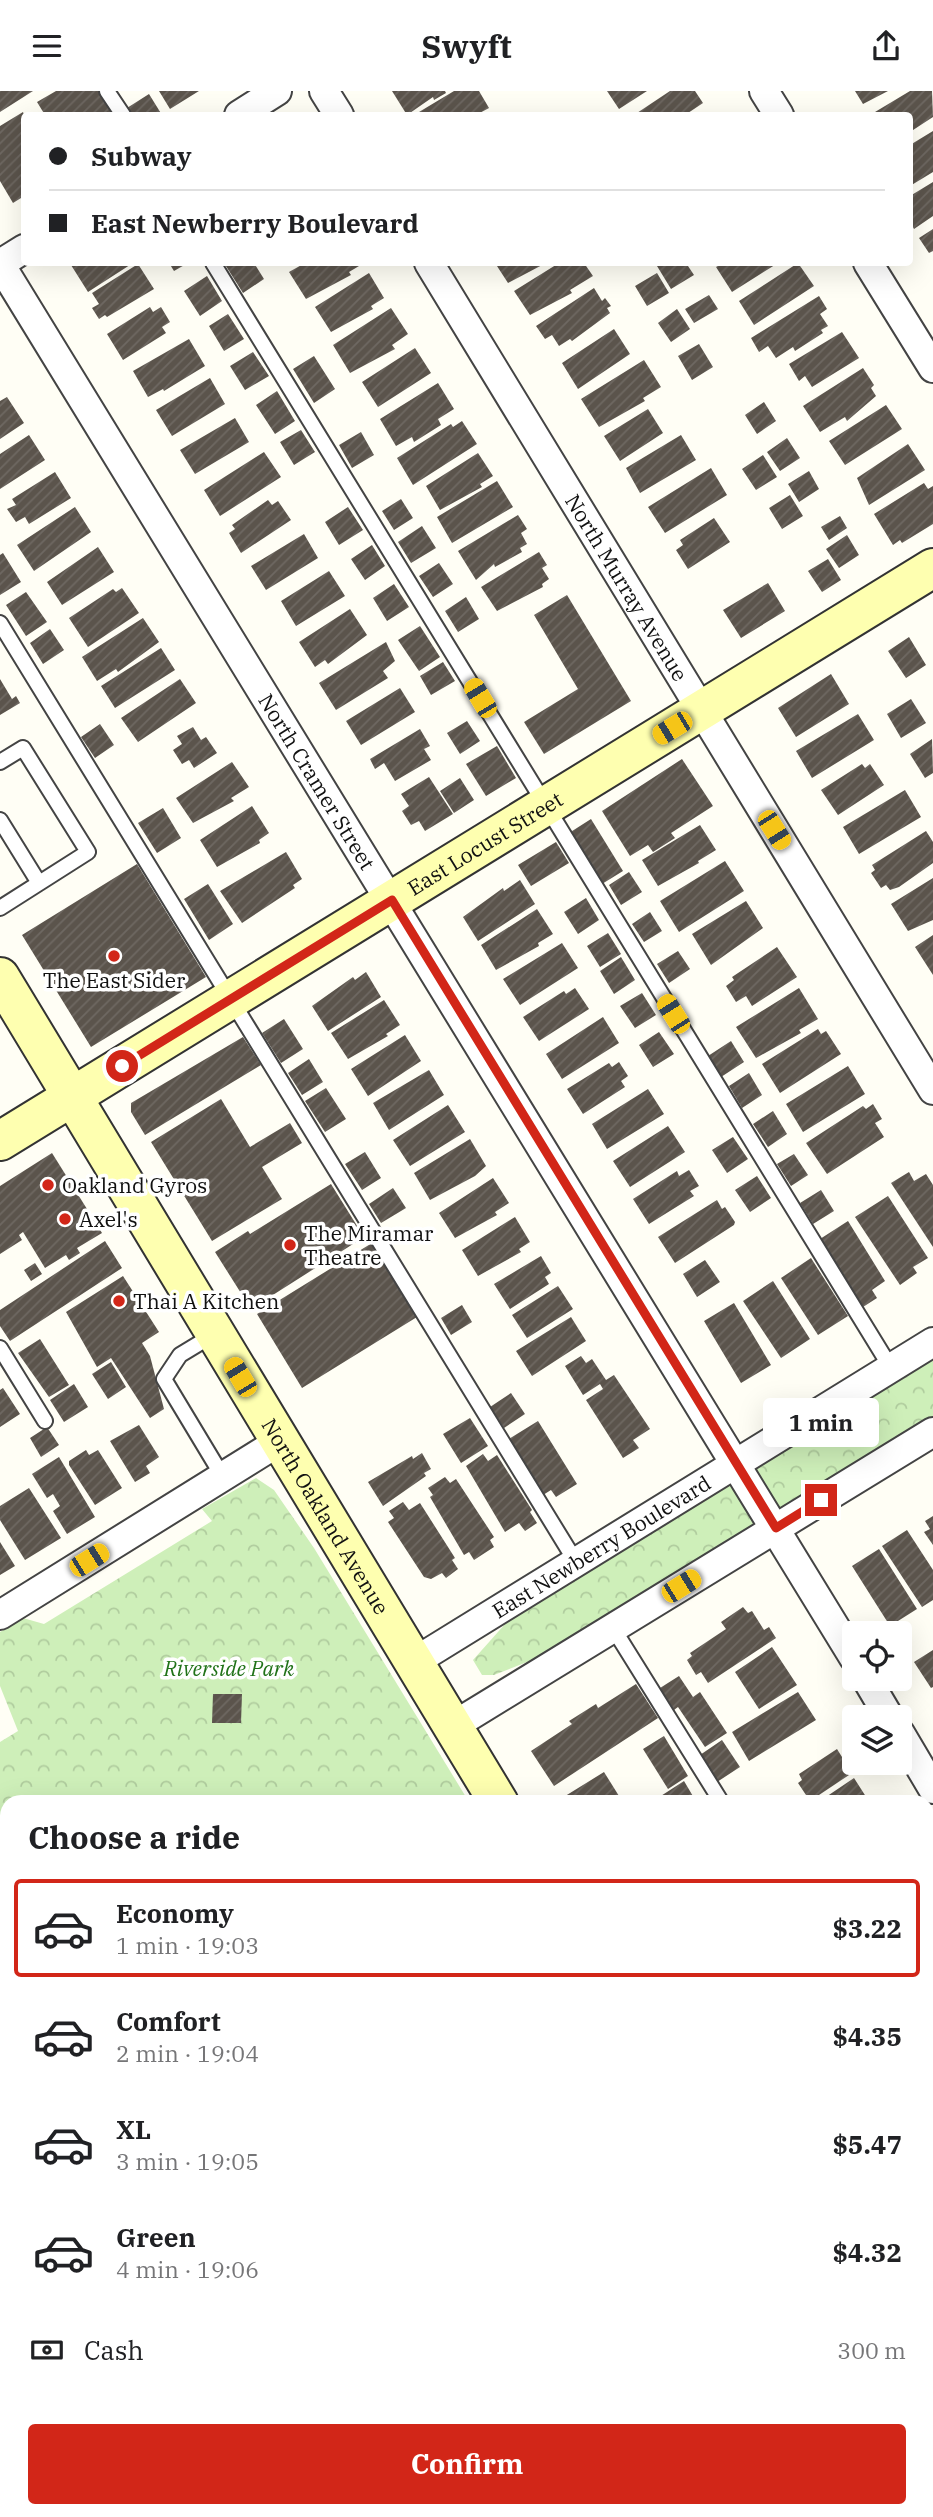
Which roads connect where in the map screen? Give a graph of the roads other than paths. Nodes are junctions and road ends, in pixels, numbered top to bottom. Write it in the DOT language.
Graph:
graph roads {
  1 [pos="107,91"];
  2 [pos="277,91"];
  3 [pos="324,91"];
  4 [pos="764,91"];
  5 [pos="121,112"];
  6 [pos="244,112"];
  7 [pos="337,112"];
  8 [pos="777,112"];
  9 [pos="21,251"];
  10 [pos="0,264"];
  11 [pos="215,266"];
  12 [pos="431,266"];
  13 [pos="871,266"];
  14 [pos="933,368"];
  15 [pos="933,568"];
  16 [pos="0,623"];
  17 [pos="701,710"];
  18 [pos="0,762"];
  19 [pos="545,806"];
  20 [pos="0,820"];
  21 [pos="39,883"];
  22 [pos="392,900"];
  23 [pos="0,908"];
  24 [pos="0,977"];
  25 [pos="229,1000"];
  26 [pos="933,1090"];
  27 [pos="71,1097"];
  28 [pos="0,1141"];
  29 [pos="214,1334"];
  30 [pos="933,1342"];
  31 [pos="0,1348"];
  32 [pos="891,1368"];
  33 [pos="44,1421"];
  34 [pos="932,1436"];
  35 [pos="280,1441"];
  36 [pos="736,1463"];
  37 [pos="223,1477"];
  38 [pos="776,1528"];
  39 [pos="576,1562"];
  40 [pos="0,1615"];
  41 [pos="613,1628"];
  42 [pos="842,1638"];
  43 [pos="414,1662"];
  44 [pos="453,1726"];
  45 [pos="912,1753"];
  46 [pos="933,1789"];
  47 [pos="494,1795"];
  48 [pos="717,1795"];
  1 -- 5 [label="lane"];
  2 -- 6 [label="street"];
  3 -- 7 [label="street"];
  4 -- 8 [label="street"];
  9 -- 10 [label="street"];
  10 -- 22 [label="street, North Cramer Street"];
  11 -- 19 [label="lane"];
  12 -- 17 [label="street, North Murray Avenue"];
  13 -- 14 [label="street"];
  15 -- 17 [label="main road, East Locust Street"];
  16 -- 25 [label="lane"];
  17 -- 19 [label="main road, East Locust Street"];
  17 -- 26 [label="street, North Murray Avenue"];
  18 -- 21 [label="lane"];
  19 -- 22 [label="main road, East Locust Street"];
  19 -- 32 [label="lane"];
  20 -- 21 [label="lane"];
  21 -- 23 [label="lane"];
  22 -- 25 [label="main road, East Locust Street"];
  22 -- 36 [label="street, North Cramer Street"];
  24 -- 27 [label="main road, North Oakland Avenue"];
  25 -- 27 [label="main road, East Locust Street"];
  25 -- 39 [label="lane"];
  27 -- 28 [label="main road, East Locust Street"];
  27 -- 29 [label="main road, North Oakland Avenue"];
  29 -- 35 [label="main road, North Oakland Avenue"];
  29 -- 37 [label="lane"];
  30 -- 32 [label="street, East Newberry Boulevard"];
  31 -- 33 [label="lane"];
  32 -- 36 [label="street, East Newberry Boulevard"];
  34 -- 38 [label="street"];
  35 -- 37 [label="street"];
  35 -- 43 [label="main road, North Oakland Avenue"];
  36 -- 38 [label="street, North Cramer Street"];
  36 -- 39 [label="street, East Newberry Boulevard"];
  37 -- 40 [label="street"];
  38 -- 41 [label="street"];
  38 -- 42 [label="street, North Cramer Street"];
  39 -- 43 [label="street, East Newberry Boulevard"];
  41 -- 44 [label="street"];
  41 -- 48 [label="lane"];
  43 -- 44 [label="main road, North Oakland Avenue"];
  44 -- 47 [label="main road, North Oakland Avenue"];
  45 -- 46 [label="street"];
}
